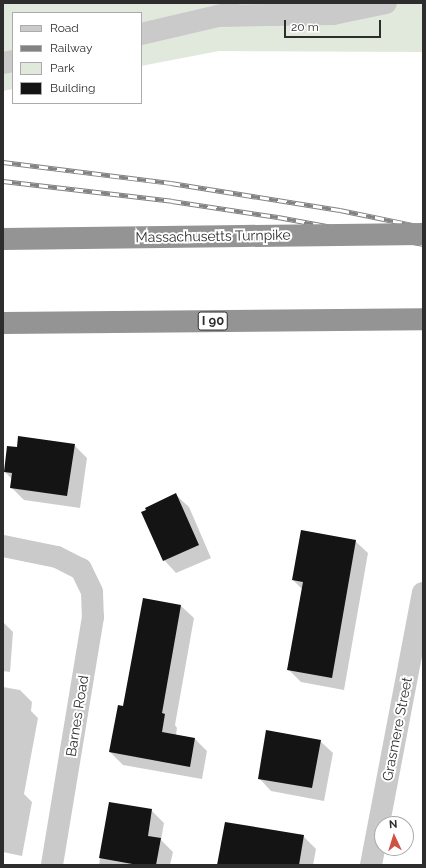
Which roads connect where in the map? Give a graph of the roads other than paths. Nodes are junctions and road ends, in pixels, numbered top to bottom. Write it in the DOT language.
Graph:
graph roads {
  1 [pos="254,3"];
  2 [pos="386,3"];
  3 [pos="218,16"];
  4 [pos="142,34"];
  5 [pos="423,234"];
  6 [pos="3,239"];
  7 [pos="423,319"];
  8 [pos="3,323"];
  9 [pos="3,546"];
  10 [pos="423,593"];
  11 [pos="52,865"];
  12 [pos="371,865"];
  1 -- 3 [label="street"];
  2 -- 3 [label="street"];
  3 -- 4 [label="street"];
  5 -- 6 [label="highway, Massachusetts Turnpike, bridge"];
  7 -- 8 [label="highway, I 90"];
  9 -- 11 [label="street, Barnes Road"];
  10 -- 12 [label="street, Grasmere Street"];
}
